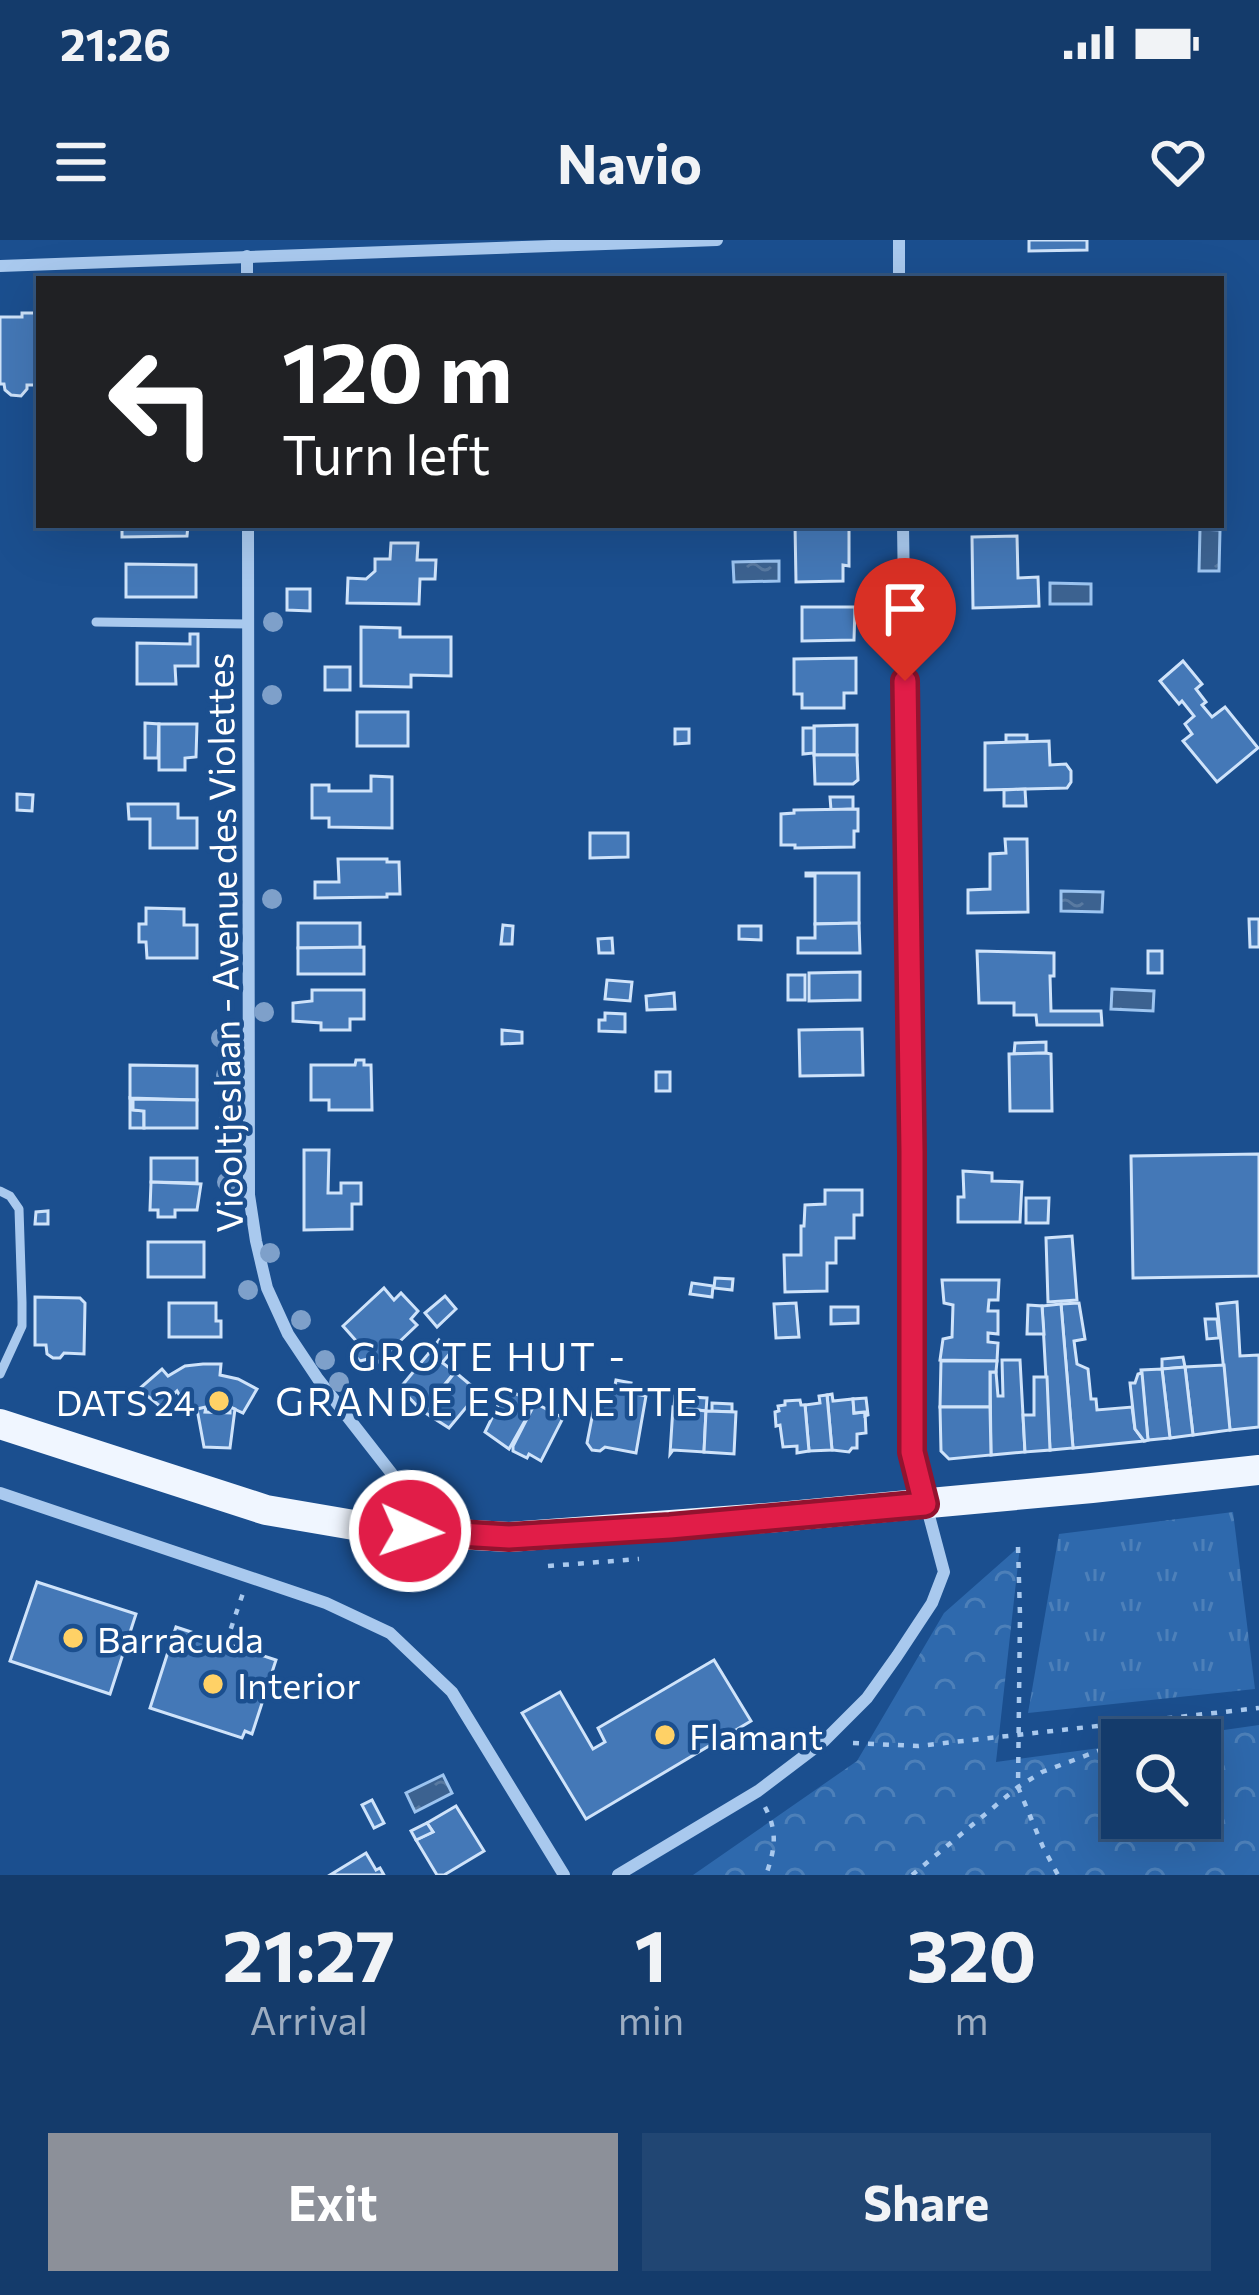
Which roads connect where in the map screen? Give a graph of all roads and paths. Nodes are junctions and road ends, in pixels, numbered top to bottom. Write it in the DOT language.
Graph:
graph roads {
  1 [pos="717,240"];
  2 [pos="898,240"];
  3 [pos="448,245"];
  4 [pos="247,256"];
  5 [pos="0,266"];
  6 [pos="247,276"];
  7 [pos="899,276"];
  8 [pos="248,528"];
  9 [pos="903,528"];
  10 [pos="96,622"];
  11 [pos="248,624"];
  12 [pos="0,1191"];
  13 [pos="1,1367"];
  14 [pos="0,1424"];
  15 [pos="1259,1470"];
  16 [pos="0,1493"];
  17 [pos="925,1504"];
  18 [pos="410,1531"];
  19 [pos="1018,1547"];
  20 [pos="249,1576"];
  21 [pos="226,1643"];
  22 [pos="1259,1708"];
  23 [pos="1200,1714"];
  24 [pos="1186,1719"];
  25 [pos="1017,1733"];
  26 [pos="824,1742"];
  27 [pos="1101,1750"];
  28 [pos="1018,1786"];
  29 [pos="758,1791"];
  30 [pos="564,1875"];
  31 [pos="618,1875"];
  32 [pos="764,1875"];
  33 [pos="912,1875"];
  34 [pos="1058,1875"];
  1 -- 3 [label="street"];
  2 -- 7 [label="street"];
  3 -- 4 [label="street"];
  4 -- 5 [label="street"];
  4 -- 6 [label="street"];
  8 -- 11 [label="street, Viooltjeslaan - Avenue des Violettes"];
  9 -- 17 [label="street"];
  10 -- 11 [label="lane"];
  11 -- 18 [label="street, Viooltjeslaan - Avenue des Violettes"];
  12 -- 13 [label="lane"];
  14 -- 18 [label="main road"];
  15 -- 17 [label="main road"];
  16 -- 20 [label="street"];
  17 -- 18 [label="main road"];
  17 -- 26 [label="street"];
  19 -- 25 [label="path"];
  20 -- 21 [label="path"];
  20 -- 30 [label="street"];
  22 -- 23 [label="path"];
  23 -- 24 [label="path"];
  23 -- 25 [label="path"];
  25 -- 26 [label="path"];
  25 -- 28 [label="path"];
  26 -- 29 [label="street"];
  27 -- 28 [label="path"];
  28 -- 33 [label="path"];
  28 -- 34 [label="path"];
  29 -- 31 [label="street"];
  29 -- 32 [label="path"];
}
